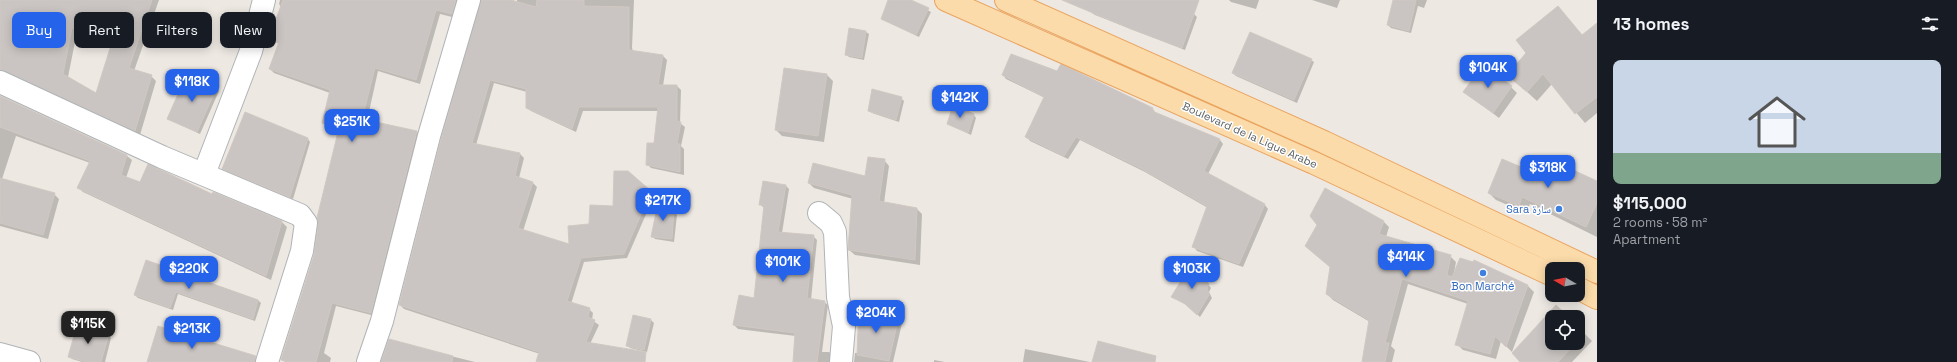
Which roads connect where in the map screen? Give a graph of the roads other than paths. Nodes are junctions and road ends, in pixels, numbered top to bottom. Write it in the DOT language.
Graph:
graph roads {
  1 [pos="264,0"];
  2 [pos="469,0"];
  3 [pos="947,0"];
  4 [pos="1006,0"];
  5 [pos="1124,54"];
  6 [pos="1115,75"];
  7 [pos="0,82"];
  8 [pos="1324,142"];
  9 [pos="1314,163"];
  10 [pos="204,174"];
  11 [pos="818,213"];
  12 [pos="1562,262"];
  13 [pos="1585,269"];
  14 [pos="1545,272"];
  15 [pos="1597,272"];
  16 [pos="1585,292"];
  17 [pos="1597,298"];
  18 [pos="0,354"];
  19 [pos="29,362"];
  20 [pos="267,362"];
  21 [pos="368,362"];
  22 [pos="841,362"];
  1 -- 10 [label="street"];
  2 -- 21 [label="street"];
  3 -- 6 [label="main road, Boulevard de la Ligue Arabe"];
  4 -- 5 [label="main road, Boulevard de la Ligue Arabe"];
  5 -- 6 [label="main road"];
  5 -- 8 [label="main road, Boulevard de la Ligue Arabe"];
  6 -- 9 [label="main road, Boulevard de la Ligue Arabe"];
  7 -- 10 [label="street"];
  8 -- 9 [label="main road"];
  8 -- 12 [label="main road, Boulevard de la Ligue Arabe"];
  9 -- 14 [label="main road, Boulevard de la Ligue Arabe"];
  10 -- 20 [label="street"];
  11 -- 22 [label="street"];
  13 -- 15 [label="main road, Boulevard de la Ligue Arabe"];
  16 -- 17 [label="main road"];
  18 -- 19 [label="street"];
}
